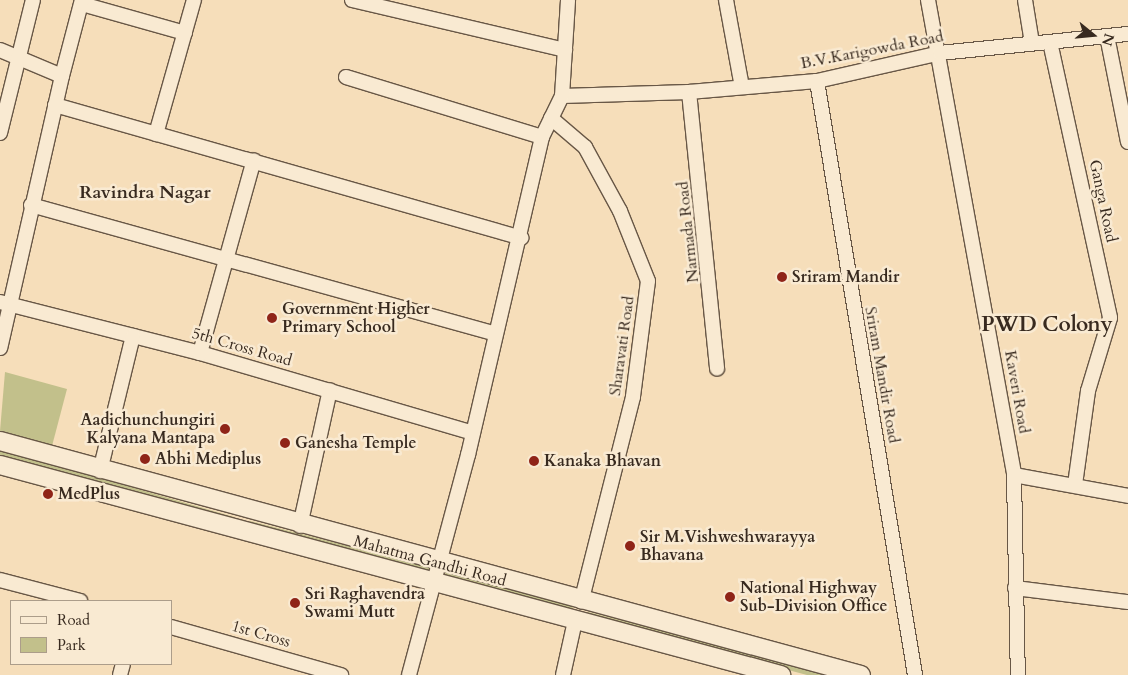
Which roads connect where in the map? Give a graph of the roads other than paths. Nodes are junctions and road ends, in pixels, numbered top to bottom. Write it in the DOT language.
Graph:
graph roads {
  1 [pos="33,0"];
  2 [pos="194,0"];
  3 [pos="352,0"];
  4 [pos="568,0"];
  5 [pos="726,0"];
  6 [pos="928,0"];
  7 [pos="1026,0"];
  8 [pos="82,2"];
  9 [pos="185,33"];
  10 [pos="1128,34"];
  11 [pos="1106,36"];
  12 [pos="1050,42"];
  13 [pos="1032,43"];
  14 [pos="0,50"];
  15 [pos="565,50"];
  16 [pos="940,53"];
  17 [pos="19,59"];
  18 [pos="62,76"];
  19 [pos="346,78"];
  20 [pos="818,81"];
  21 [pos="742,87"];
  22 [pos="689,92"];
  23 [pos="562,96"];
  24 [pos="55,104"];
  25 [pos="551,118"];
  26 [pos="0,133"];
  27 [pos="156,134"];
  28 [pos="542,137"];
  29 [pos="1128,142"];
  30 [pos="254,160"];
  31 [pos="31,205"];
  32 [pos="521,238"];
  33 [pos="226,256"];
  34 [pos="4,303"];
  35 [pos="495,334"];
  36 [pos="133,336"];
  37 [pos="0,348"];
  38 [pos="200,353"];
  39 [pos="717,369"];
  40 [pos="330,390"];
  41 [pos="473,433"];
  42 [pos="0,441"];
  43 [pos="0,466"];
  44 [pos="100,471"];
  45 [pos="1014,475"];
  46 [pos="1075,486"];
  47 [pos="1128,496"];
  48 [pos="244,510"];
  49 [pos="300,526"];
  50 [pos="237,530"];
  51 [pos="442,563"];
  52 [pos="0,580"];
  53 [pos="436,584"];
  54 [pos="1015,588"];
  55 [pos="76,600"];
  56 [pos="581,602"];
  57 [pos="1128,602"];
  58 [pos="575,622"];
  59 [pos="172,627"];
  60 [pos="341,675"];
  61 [pos="410,675"];
  62 [pos="563,675"];
  63 [pos="781,675"];
  64 [pos="861,675"];
  65 [pos="915,675"];
  66 [pos="1018,675"];
  1 -- 17 [label="street"];
  2 -- 9 [label="street"];
  3 -- 15 [label="street"];
  4 -- 15 [label="street"];
  5 -- 21 [label="street"];
  6 -- 16 [label="street, Kaveri Road"];
  7 -- 13 [label="street"];
  8 -- 9 [label="street"];
  8 -- 18 [label="street"];
  9 -- 27 [label="street"];
  10 -- 11 [label="street, B.V.Karigowda Road"];
  11 -- 12 [label="street, B.V.Karigowda Road"];
  11 -- 29 [label="street"];
  12 -- 13 [label="street, B.V.Karigowda Road"];
  12 -- 46 [label="street, Ganga Road"];
  13 -- 16 [label="street, B.V.Karigowda Road"];
  14 -- 17 [label="street"];
  15 -- 23 [label="street"];
  16 -- 20 [label="street, B.V.Karigowda Road"];
  16 -- 45 [label="street, Kaveri Road"];
  17 -- 18 [label="street"];
  17 -- 26 [label="street"];
  18 -- 24 [label="street"];
  19 -- 28 [label="street"];
  20 -- 21 [label="street, B.V.Karigowda Road"];
  20 -- 65 [label="street, Sriram Mandir Road"];
  21 -- 22 [label="street, B.V.Karigowda Road"];
  22 -- 23 [label="street, B.V.Karigowda Road"];
  22 -- 39 [label="street, Narmada Road"];
  23 -- 25 [label="street"];
  24 -- 27 [label="street"];
  24 -- 31 [label="street"];
  25 -- 28 [label="street"];
  25 -- 56 [label="street, Sharavati Road"];
  27 -- 30 [label="street"];
  28 -- 32 [label="street"];
  30 -- 32 [label="street"];
  30 -- 33 [label="street"];
  31 -- 33 [label="street"];
  31 -- 34 [label="street"];
  32 -- 35 [label="street"];
  33 -- 35 [label="street"];
  33 -- 38 [label="street"];
  34 -- 36 [label="street, 5th Cross Road"];
  34 -- 37 [label="street"];
  35 -- 41 [label="street"];
  36 -- 38 [label="street, 5th Cross Road"];
  36 -- 44 [label="street"];
  38 -- 40 [label="street, 5th Cross Road"];
  40 -- 41 [label="street, 5th Cross Road"];
  40 -- 49 [label="street"];
  41 -- 51 [label="street"];
  42 -- 44 [label="street, Mahatma Gandhi Road"];
  43 -- 50 [label="street, Mahatma Gandhi Road"];
  44 -- 48 [label="street, Mahatma Gandhi Road"];
  45 -- 46 [label="street"];
  45 -- 54 [label="street, Kaveri Road"];
  46 -- 47 [label="street"];
  48 -- 49 [label="street, Mahatma Gandhi Road"];
  48 -- 50 [label="street"];
  49 -- 51 [label="street, Mahatma Gandhi Road"];
  50 -- 53 [label="street, Mahatma Gandhi Road"];
  51 -- 53 [label="street"];
  51 -- 56 [label="street, Mahatma Gandhi Road"];
  52 -- 55 [label="street"];
  53 -- 58 [label="street, Mahatma Gandhi Road"];
  53 -- 61 [label="street"];
  54 -- 57 [label="street"];
  54 -- 66 [label="street, Kaveri Road"];
  56 -- 58 [label="street"];
  56 -- 64 [label="street, Mahatma Gandhi Road"];
  58 -- 62 [label="street"];
  58 -- 63 [label="street, Mahatma Gandhi Road"];
  59 -- 60 [label="street, 1st Cross"];
}
